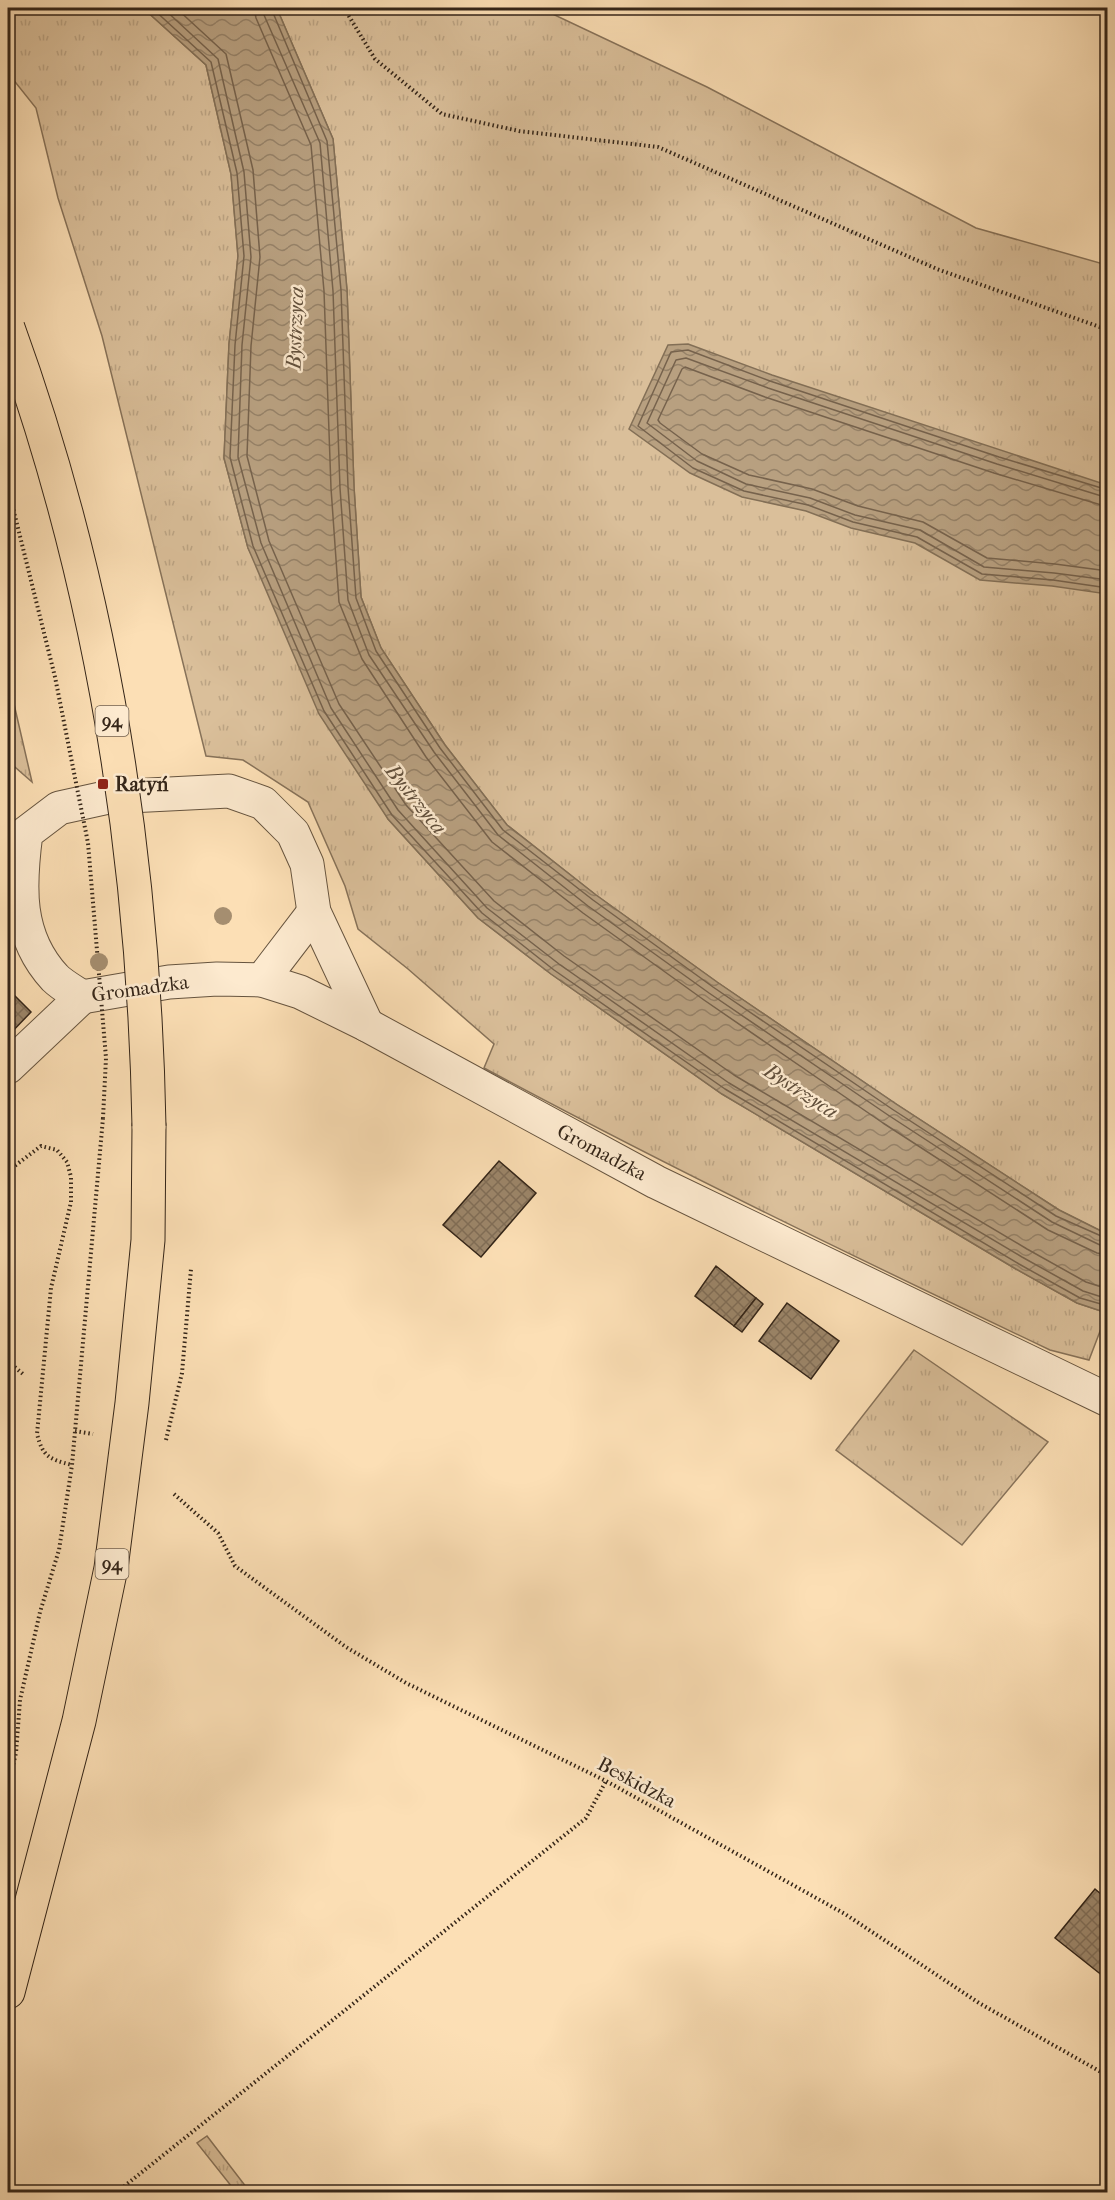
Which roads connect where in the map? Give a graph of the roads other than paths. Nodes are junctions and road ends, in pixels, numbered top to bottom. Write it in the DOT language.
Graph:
graph roads {
  1 [pos="8,328"];
  2 [pos="17,824"];
  3 [pos="314,912"];
  4 [pos="262,980"];
  5 [pos="82,997"];
  6 [pos="367,1025"];
  7 [pos="8,1068"];
  8 [pos="1107,1400"];
  9 [pos="8,1992"];
  1 -- 9 [label="main road, 94, bridge"];
  2 -- 3 [label="street"];
  2 -- 5 [label="street"];
  3 -- 4 [label="street"];
  3 -- 6 [label="street"];
  4 -- 5 [label="street, Gromadzka"];
  4 -- 6 [label="street, Gromadzka"];
  5 -- 7 [label="street"];
  6 -- 8 [label="street, Gromadzka"];
}
